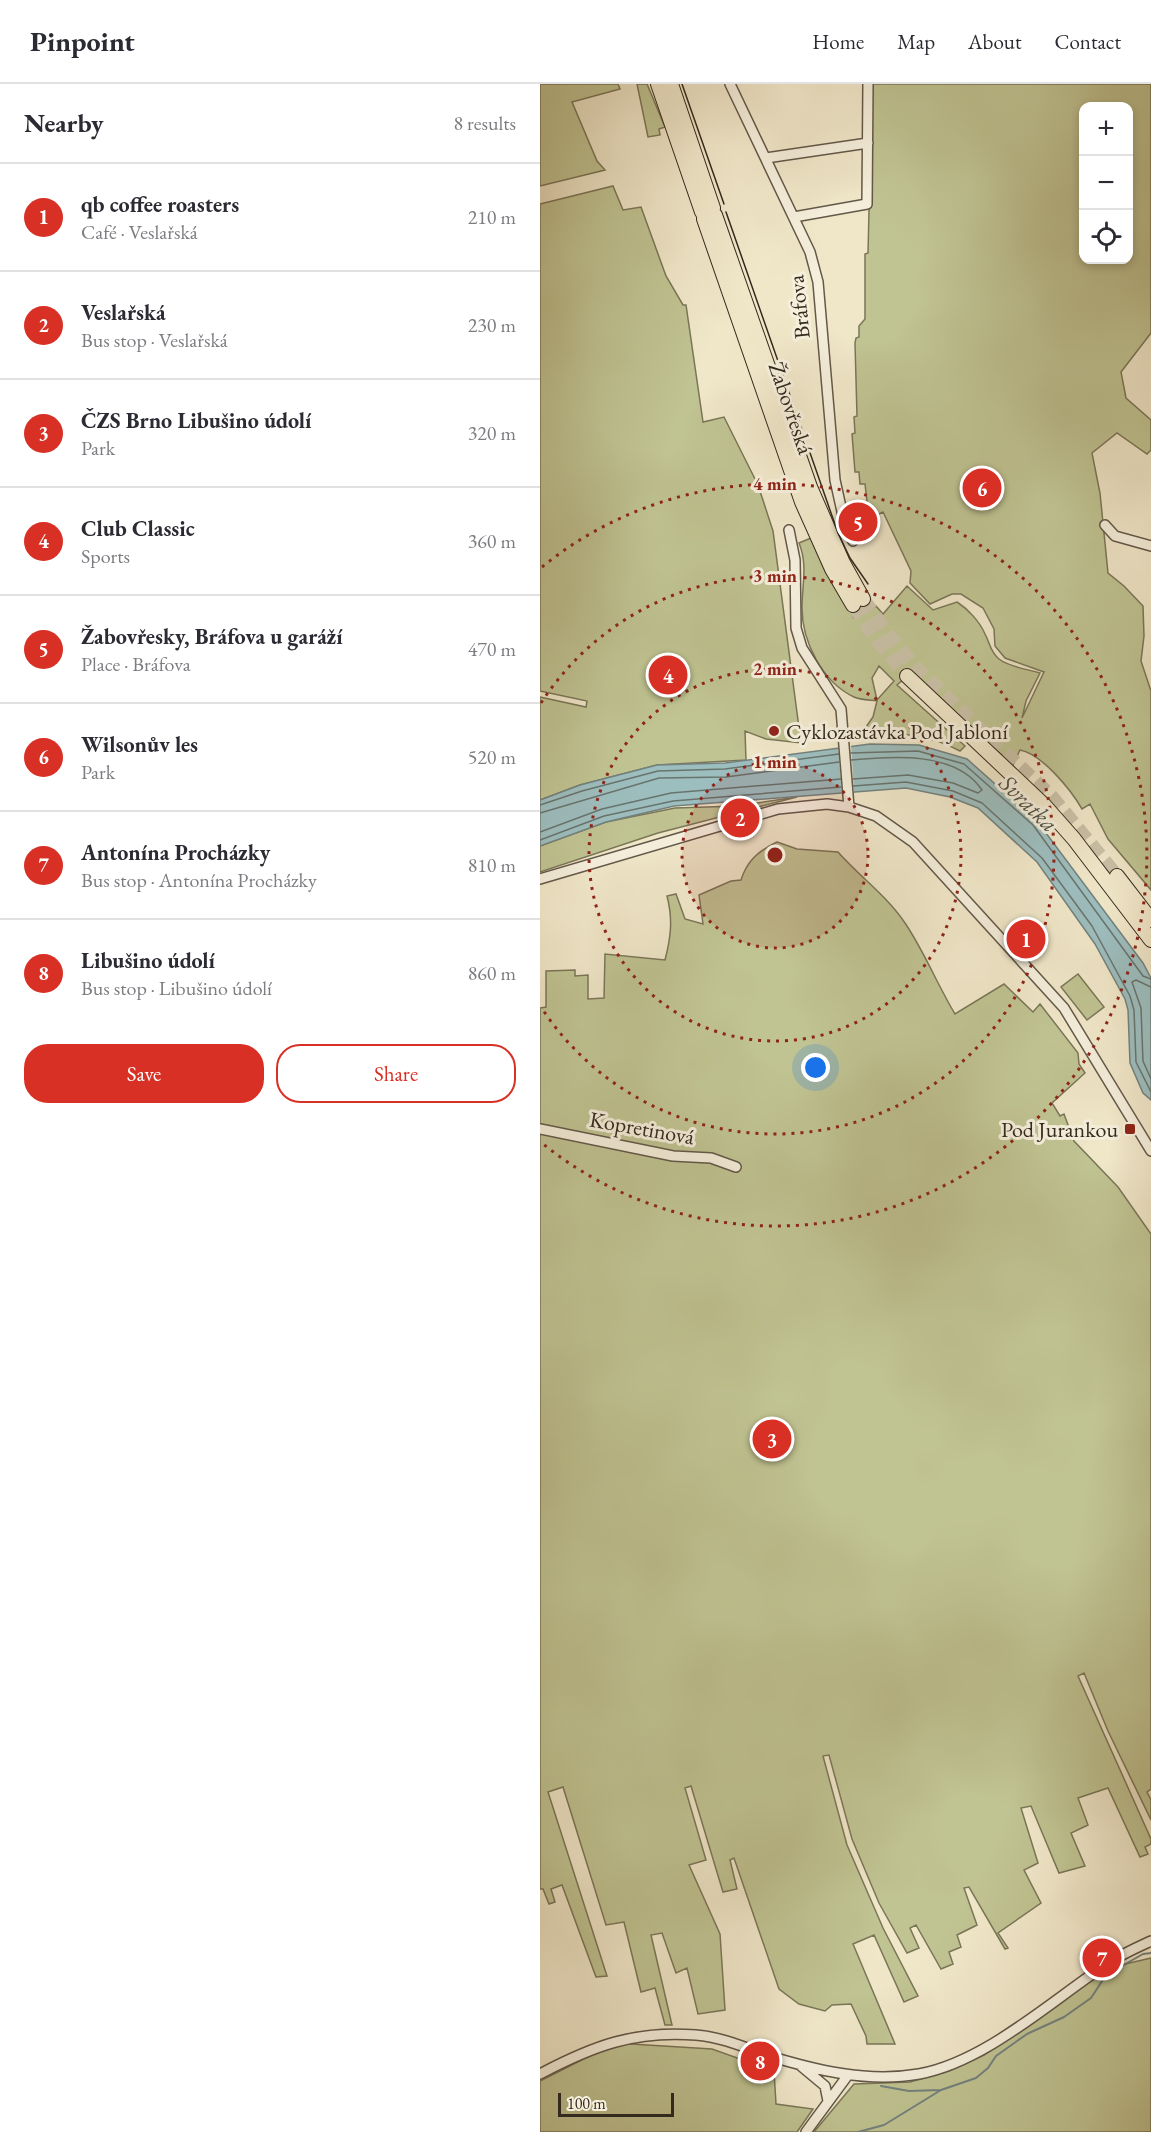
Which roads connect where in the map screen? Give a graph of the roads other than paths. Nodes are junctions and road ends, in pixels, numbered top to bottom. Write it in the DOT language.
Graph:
graph roads {
  1 [pos="658,84"];
  2 [pos="671,84"];
  3 [pos="730,84"];
  4 [pos="868,84"];
  5 [pos="868,143"];
  6 [pos="766,158"];
  7 [pos="709,214"];
  8 [pos="794,217"];
  9 [pos="1105,525"];
  10 [pos="789,530"];
  11 [pos="853,541"];
  12 [pos="1151,546"];
  13 [pos="858,602"];
  14 [pos="907,676"];
  15 [pos="849,807"];
  16 [pos="1117,876"];
  17 [pos="540,879"];
  18 [pos="1151,920"];
  19 [pos="1151,940"];
  20 [pos="540,1130"];
  21 [pos="1151,1151"];
  22 [pos="736,1167"];
  23 [pos="1151,1941"];
  24 [pos="799,2064"];
  25 [pos="540,2074"];
  26 [pos="848,2075"];
  27 [pos="828,2101"];
  28 [pos="806,2132"];
  1 -- 7 [label="highway, Žabovřeská"];
  2 -- 7 [label="highway, Žabovřeská"];
  3 -- 6 [label="street, Bráfova"];
  4 -- 5 [label="street"];
  5 -- 6 [label="street"];
  5 -- 8 [label="street"];
  6 -- 8 [label="street, Bráfova"];
  7 -- 13 [label="highway, Žabovřeská"];
  8 -- 11 [label="street, Bráfova"];
  9 -- 12 [label="street"];
  10 -- 15 [label="street"];
  14 -- 19 [label="highway"];
  15 -- 17 [label="street"];
  15 -- 21 [label="street"];
  16 -- 18 [label="highway"];
  20 -- 22 [label="street, Kopretinová"];
  23 -- 26 [label="street"];
  24 -- 25 [label="street"];
  24 -- 26 [label="street"];
  24 -- 27 [label="street"];
  26 -- 27 [label="street"];
  27 -- 28 [label="street"];
}
